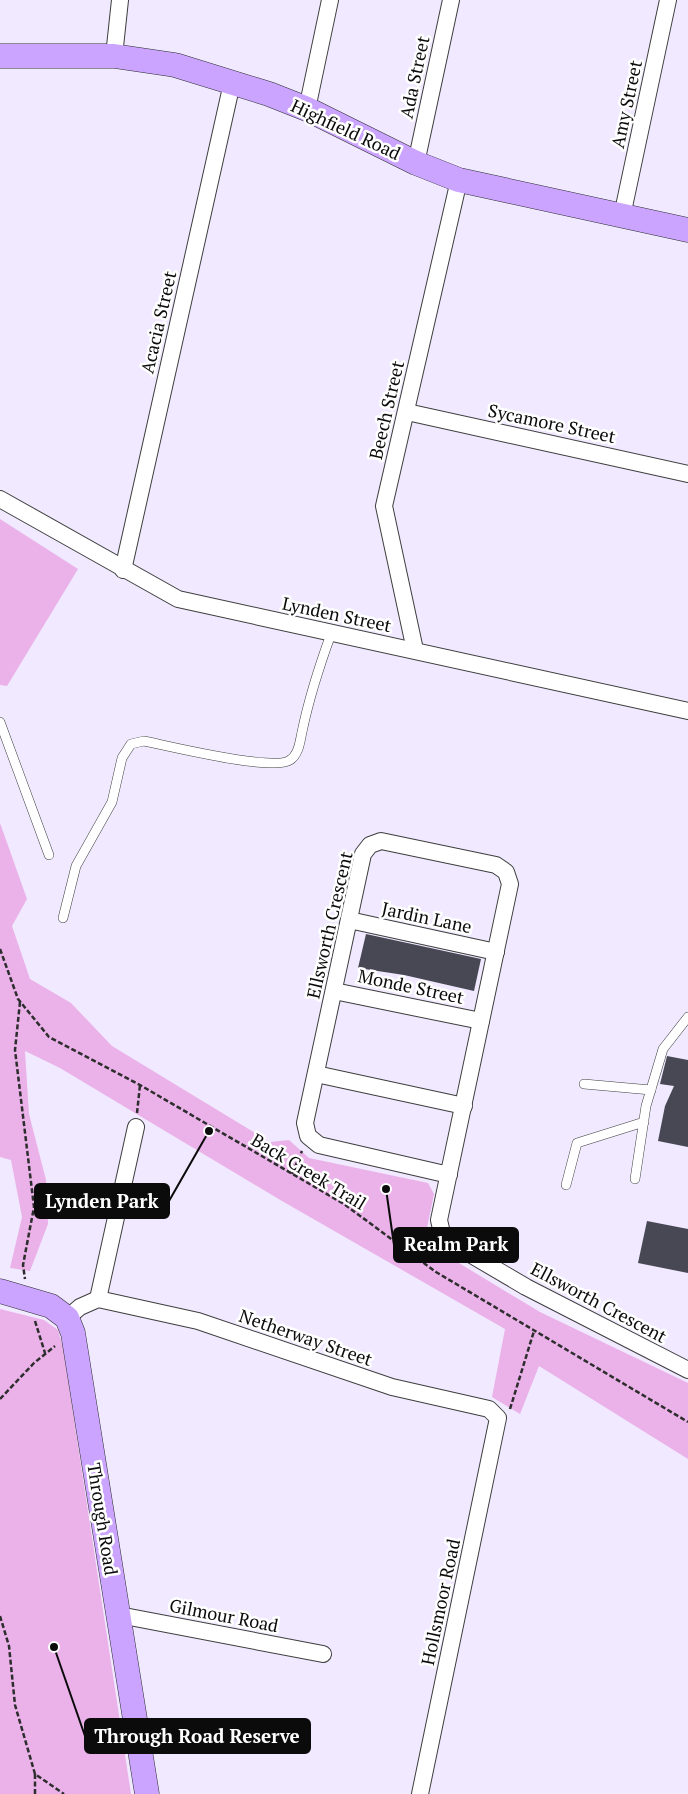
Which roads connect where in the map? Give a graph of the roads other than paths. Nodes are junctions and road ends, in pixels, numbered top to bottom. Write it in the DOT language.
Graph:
graph roads {
  1 [pos="120,0"];
  2 [pos="330,0"];
  3 [pos="451,0"];
  4 [pos="668,0"];
  5 [pos="0,56"];
  6 [pos="114,56"];
  7 [pos="232,84"];
  8 [pos="307,109"];
  9 [pos="416,163"];
  10 [pos="459,180"];
  11 [pos="622,216"];
  12 [pos="688,230"];
  13 [pos="407,412"];
  14 [pos="688,474"];
  15 [pos="0,499"];
  16 [pos="123,570"];
  17 [pos="331,634"];
  18 [pos="415,650"];
  19 [pos="688,711"];
  20 [pos="0,722"];
  21 [pos="49,855"];
  22 [pos="64,918"];
  23 [pos="349,920"];
  24 [pos="496,952"];
  25 [pos="334,991"];
  26 [pos="688,1017"];
  27 [pos="481,1021"];
  28 [pos="316,1074"];
  29 [pos="584,1084"];
  30 [pos="651,1090"];
  31 [pos="464,1106"];
  32 [pos="644,1122"];
  33 [pos="136,1127"];
  34 [pos="449,1175"];
  35 [pos="635,1179"];
  36 [pos="566,1185"];
  37 [pos="0,1291"];
  38 [pos="98,1299"];
  39 [pos="70,1326"];
  40 [pos="688,1370"];
  41 [pos="498,1423"];
  42 [pos="118,1615"];
  43 [pos="323,1654"];
  44 [pos="148,1794"];
  45 [pos="420,1794"];
  1 -- 6 [label="street"];
  2 -- 8 [label="street"];
  3 -- 9 [label="street, Ada Street"];
  4 -- 11 [label="street, Amy Street"];
  5 -- 6 [label="main road, Highfield Road"];
  6 -- 7 [label="main road, Highfield Road"];
  7 -- 8 [label="main road, Highfield Road"];
  7 -- 16 [label="street, Acacia Street"];
  8 -- 9 [label="main road, Highfield Road"];
  9 -- 10 [label="main road, Highfield Road"];
  10 -- 11 [label="main road, Highfield Road"];
  10 -- 13 [label="street, Beech Street"];
  11 -- 12 [label="main road, Highfield Road"];
  13 -- 14 [label="street, Sycamore Street"];
  13 -- 18 [label="street, Beech Street"];
  15 -- 16 [label="street, Lynden Street"];
  16 -- 17 [label="street, Lynden Street"];
  17 -- 18 [label="street, Lynden Street"];
  17 -- 22 [label="lane"];
  18 -- 19 [label="street, Lynden Street"];
  20 -- 21 [label="lane"];
  23 -- 24 [label="street, Jardin Lane"];
  23 -- 24 [label="street, Ellsworth Crescent"];
  23 -- 25 [label="street, Ellsworth Crescent"];
  24 -- 27 [label="street, Ellsworth Crescent"];
  25 -- 27 [label="street, Monde Street"];
  25 -- 28 [label="street, Ellsworth Crescent"];
  26 -- 30 [label="lane"];
  27 -- 31 [label="street, Ellsworth Crescent"];
  28 -- 31 [label="street"];
  28 -- 34 [label="street, Ellsworth Crescent"];
  29 -- 30 [label="lane"];
  30 -- 32 [label="lane"];
  31 -- 34 [label="street, Ellsworth Crescent"];
  32 -- 35 [label="lane"];
  32 -- 36 [label="lane"];
  33 -- 38 [label="street"];
  34 -- 40 [label="street, Ellsworth Crescent"];
  37 -- 39 [label="main road"];
  38 -- 39 [label="street"];
  38 -- 41 [label="street, Netherway Street"];
  39 -- 42 [label="main road, Through Road"];
  41 -- 45 [label="street, Hollsmoor Road"];
  42 -- 43 [label="street, Gilmour Road"];
  42 -- 44 [label="main road, Through Road"];
}
